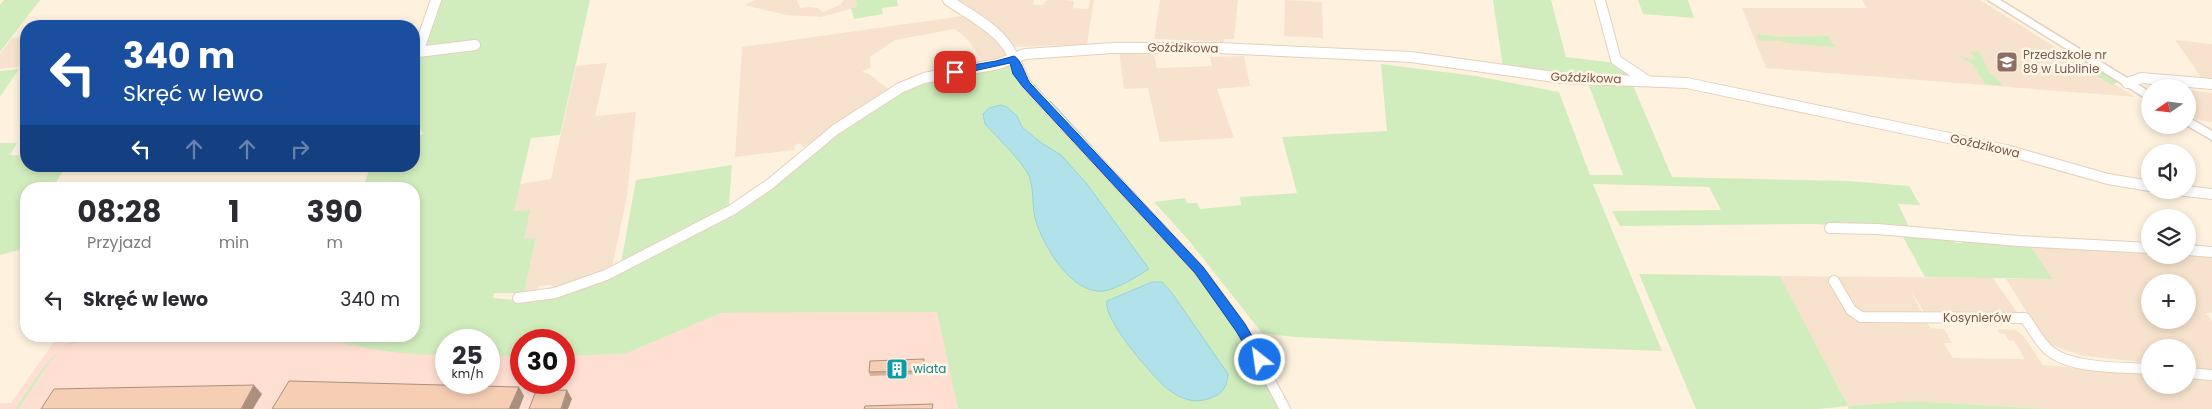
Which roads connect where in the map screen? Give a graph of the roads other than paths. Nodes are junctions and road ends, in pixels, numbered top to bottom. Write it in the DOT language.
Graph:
graph roads {
  1 [pos="436,0"];
  2 [pos="948,0"];
  3 [pos="1600,0"];
  4 [pos="1993,0"];
  5 [pos="476,45"];
  6 [pos="420,46"];
  7 [pos="420,52"];
  8 [pos="1014,59"];
  9 [pos="1646,80"];
  10 [pos="2127,83"];
  11 [pos="2212,84"];
  12 [pos="2141,92"];
  13 [pos="2196,126"];
  14 [pos="2212,136"];
  15 [pos="2141,184"];
  16 [pos="2196,192"];
  17 [pos="2212,194"];
  18 [pos="1830,228"];
  19 [pos="2141,248"];
  20 [pos="2196,251"];
  21 [pos="2212,252"];
  22 [pos="1834,281"];
  23 [pos="518,298"];
  24 [pos="2141,368"];
  25 [pos="2196,374"];
  26 [pos="2212,375"];
  27 [pos="1285,409"];
  1 -- 6 [label="street"];
  2 -- 8 [label="street"];
  3 -- 9 [label="street"];
  4 -- 10 [label="street"];
  5 -- 7 [label="street"];
  8 -- 9 [label="street, Goździkowa"];
  8 -- 23 [label="street, Goździkowa"];
  8 -- 27 [label="street"];
  9 -- 15 [label="street, Goździkowa"];
  10 -- 11 [label="street"];
  10 -- 12 [label="street"];
  13 -- 14 [label="street"];
  16 -- 17 [label="street"];
  18 -- 19 [label="street"];
  20 -- 21 [label="street"];
  22 -- 24 [label="street, Kosynierów"];
  25 -- 26 [label="street"];
}
